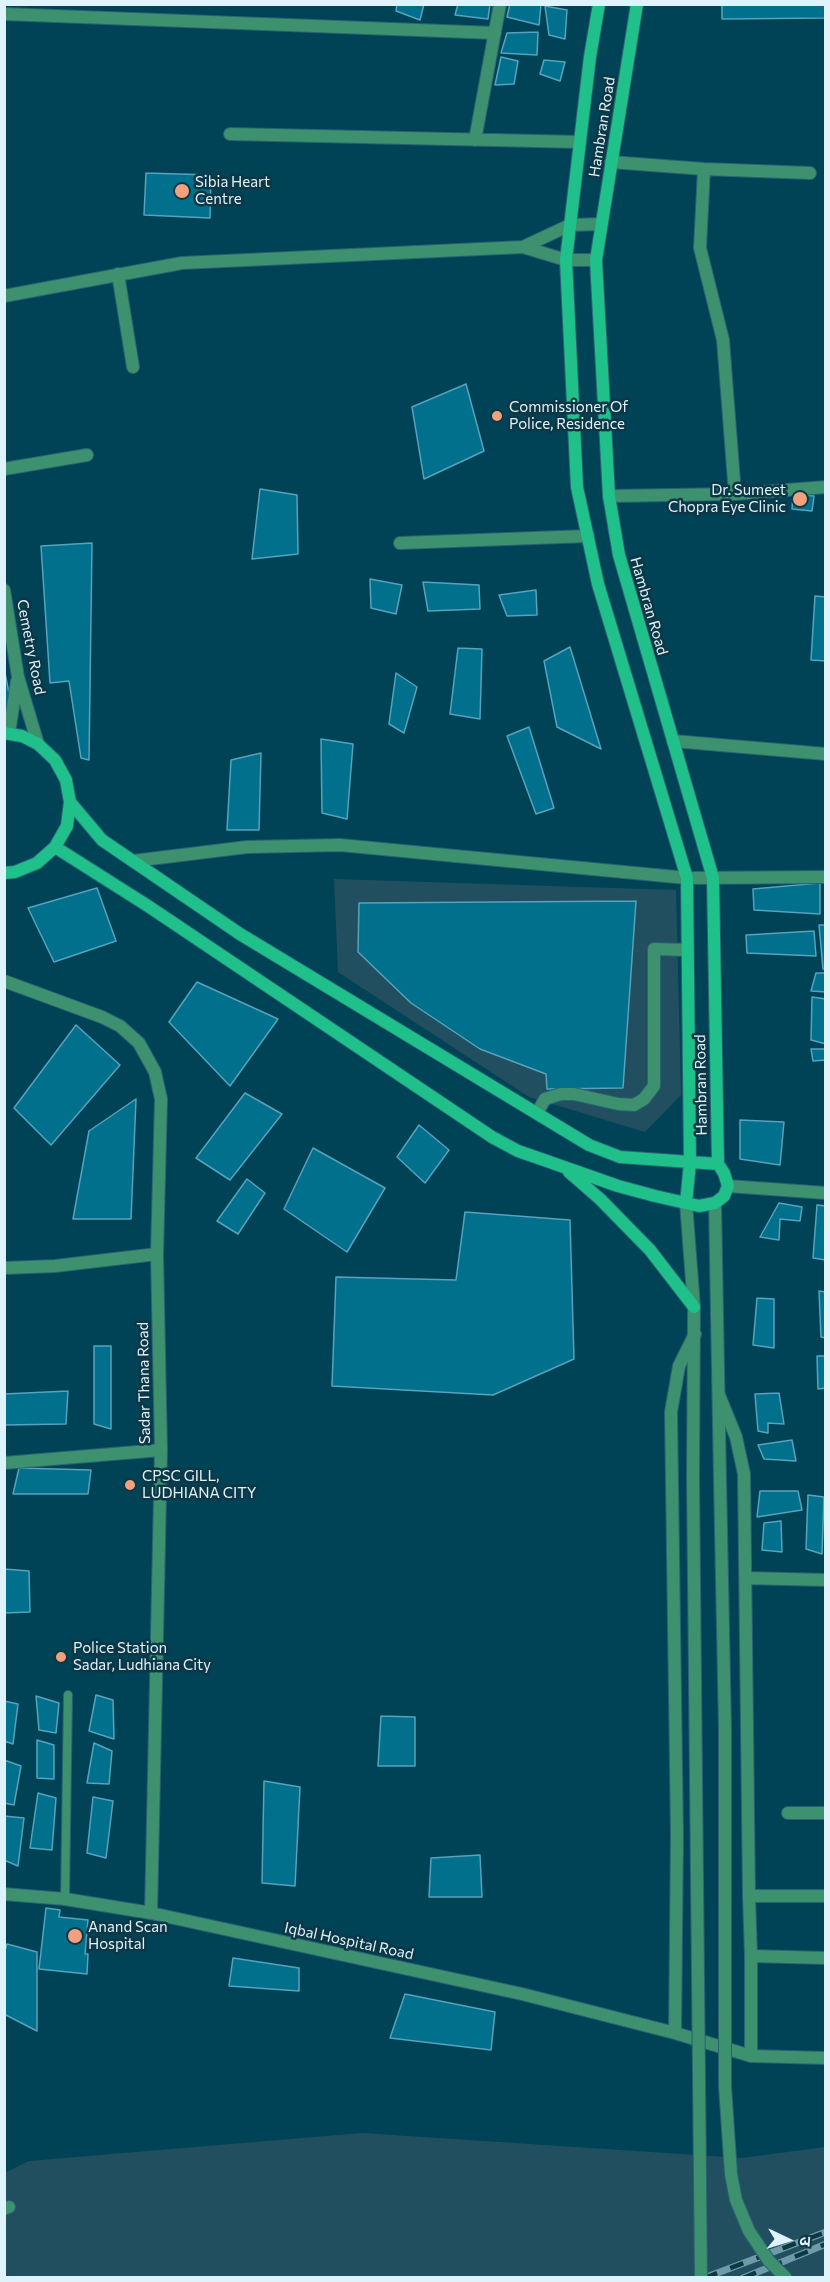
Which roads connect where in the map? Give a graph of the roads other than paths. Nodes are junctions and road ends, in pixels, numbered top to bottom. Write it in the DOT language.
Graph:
graph roads {
  1 [pos="500,4"];
  2 [pos="599,4"];
  3 [pos="637,4"];
  4 [pos="4,14"];
  5 [pos="495,33"];
  6 [pos="230,134"];
  7 [pos="475,140"];
  8 [pos="580,142"];
  9 [pos="611,162"];
  10 [pos="704,169"];
  11 [pos="810,172"];
  12 [pos="602,224"];
  13 [pos="570,225"];
  14 [pos="523,247"];
  15 [pos="566,260"];
  16 [pos="596,260"];
  17 [pos="118,274"];
  18 [pos="4,296"];
  19 [pos="133,367"];
  20 [pos="87,455"];
  21 [pos="4,470"];
  22 [pos="825,487"];
  23 [pos="735,494"];
  24 [pos="609,496"];
  25 [pos="588,536"];
  26 [pos="400,543"];
  27 [pos="4,590"];
  28 [pos="18,677"];
  29 [pos="7,733"];
  30 [pos="673,741"];
  31 [pos="38,744"];
  32 [pos="825,754"];
  33 [pos="70,802"];
  34 [pos="55,847"];
  35 [pos="133,861"];
  36 [pos="4,873"];
  37 [pos="825,877"];
  38 [pos="687,878"];
  39 [pos="713,878"];
  40 [pos="687,950"];
  41 [pos="4,981"];
  42 [pos="537,1113"];
  43 [pos="690,1162"];
  44 [pos="718,1164"];
  45 [pos="564,1167"];
  46 [pos="728,1186"];
  47 [pos="825,1193"];
  48 [pos="686,1203"];
  49 [pos="715,1203"];
  50 [pos="157,1254"];
  51 [pos="4,1268"];
  52 [pos="694,1307"];
  53 [pos="695,1334"];
  54 [pos="717,1389"];
  55 [pos="160,1450"];
  56 [pos="4,1463"];
  57 [pos="746,1578"];
  58 [pos="825,1580"];
  59 [pos="68,1695"];
  60 [pos="788,1813"];
  61 [pos="825,1813"];
  62 [pos="4,1894"];
  63 [pos="749,1896"];
  64 [pos="825,1896"];
  65 [pos="65,1899"];
  66 [pos="151,1913"];
  67 [pos="752,1956"];
  68 [pos="825,1958"];
  69 [pos="679,2035"];
  70 [pos="750,2056"];
  71 [pos="825,2058"];
  72 [pos="701,2277"];
  73 [pos="786,2277"];
  1 -- 5 [label="street"];
  2 -- 8 [label="main road, Hambran Road"];
  3 -- 9 [label="main road, Hambran Road"];
  4 -- 5 [label="street"];
  5 -- 7 [label="street"];
  6 -- 7 [label="street"];
  7 -- 8 [label="street"];
  8 -- 13 [label="main road, Hambran Road"];
  9 -- 10 [label="street"];
  9 -- 12 [label="main road, Hambran Road"];
  10 -- 11 [label="street"];
  10 -- 23 [label="street"];
  12 -- 13 [label="street"];
  12 -- 16 [label="main road, Hambran Road"];
  13 -- 14 [label="street"];
  13 -- 15 [label="main road, Hambran Road"];
  14 -- 15 [label="street"];
  14 -- 17 [label="street"];
  15 -- 16 [label="street"];
  15 -- 25 [label="main road, Hambran Road"];
  16 -- 24 [label="main road, Hambran Road"];
  17 -- 18 [label="street"];
  17 -- 19 [label="street"];
  20 -- 21 [label="street"];
  22 -- 23 [label="street"];
  23 -- 24 [label="street"];
  24 -- 30 [label="main road, Hambran Road"];
  25 -- 26 [label="street"];
  25 -- 38 [label="main road, Hambran Road"];
  27 -- 28 [label="street, Cemetry Road"];
  28 -- 29 [label="street"];
  28 -- 31 [label="street, Cemetry Road"];
  29 -- 31 [label="main road"];
  30 -- 32 [label="street"];
  30 -- 39 [label="main road, Hambran Road"];
  31 -- 33 [label="main road"];
  33 -- 34 [label="main road"];
  33 -- 35 [label="main road"];
  34 -- 36 [label="main road"];
  34 -- 45 [label="main road"];
  35 -- 38 [label="street"];
  35 -- 42 [label="main road"];
  37 -- 39 [label="street"];
  38 -- 39 [label="street"];
  38 -- 40 [label="main road, Hambran Road"];
  39 -- 44 [label="main road, Hambran Road"];
  40 -- 42 [label="street"];
  40 -- 43 [label="main road, Hambran Road"];
  41 -- 50 [label="street, Sadar Thana Road"];
  42 -- 43 [label="main road"];
  43 -- 44 [label="main road"];
  43 -- 48 [label="main road, Hambran Road"];
  44 -- 46 [label="main road, Hambran Road"];
  45 -- 48 [label="main road"];
  45 -- 52 [label="main road"];
  46 -- 47 [label="street"];
  46 -- 49 [label="main road"];
  48 -- 49 [label="main road"];
  48 -- 52 [label="street"];
  49 -- 54 [label="street"];
  50 -- 51 [label="street"];
  50 -- 55 [label="street, Sadar Thana Road"];
  52 -- 53 [label="street"];
  53 -- 69 [label="street"];
  53 -- 72 [label="street, bridge"];
  54 -- 57 [label="street"];
  54 -- 73 [label="street, bridge"];
  55 -- 56 [label="street"];
  55 -- 66 [label="street, Sadar Thana Road"];
  57 -- 58 [label="street"];
  57 -- 63 [label="street"];
  59 -- 65 [label="lane"];
  60 -- 61 [label="street"];
  62 -- 65 [label="street, Iqbal Hospital Road"];
  63 -- 64 [label="street"];
  63 -- 67 [label="street"];
  65 -- 66 [label="street, Iqbal Hospital Road"];
  66 -- 69 [label="street, Iqbal Hospital Road"];
  67 -- 68 [label="street"];
  67 -- 70 [label="street"];
  69 -- 70 [label="street, Iqbal Hospital Road"];
  70 -- 71 [label="street, Iqbal Hospital Road"];
}
